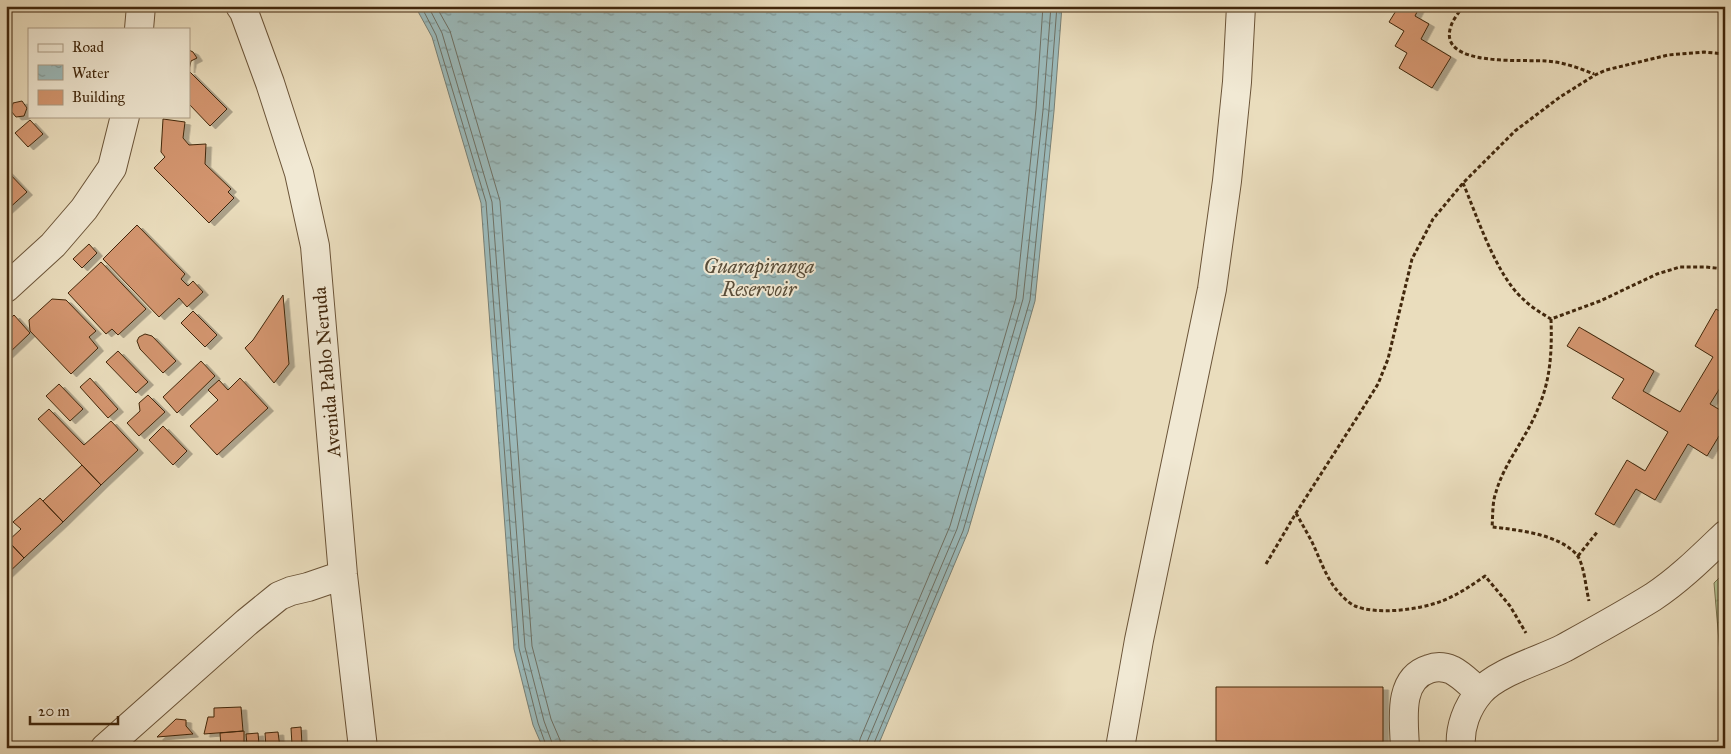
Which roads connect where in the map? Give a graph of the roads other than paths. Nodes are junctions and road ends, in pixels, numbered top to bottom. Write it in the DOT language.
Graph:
graph roads {
  1 [pos="141,6"];
  2 [pos="240,6"];
  3 [pos="1240,6"];
  4 [pos="139,28"];
  5 [pos="124,118"];
  6 [pos="6,288"];
  7 [pos="1725,535"];
  8 [pos="343,575"];
  9 [pos="1480,692"];
  10 [pos="105,748"];
  11 [pos="363,748"];
  12 [pos="1120,748"];
  13 [pos="1405,748"];
  14 [pos="1461,748"];
  1 -- 4 [label="street"];
  2 -- 8 [label="street, Avenida Pablo Neruda"];
  3 -- 12 [label="street"];
  5 -- 6 [label="street"];
  7 -- 9 [label="street"];
  8 -- 10 [label="street"];
  8 -- 11 [label="street, Avenida Pablo Neruda"];
  9 -- 13 [label="street"];
  9 -- 14 [label="street"];
}
